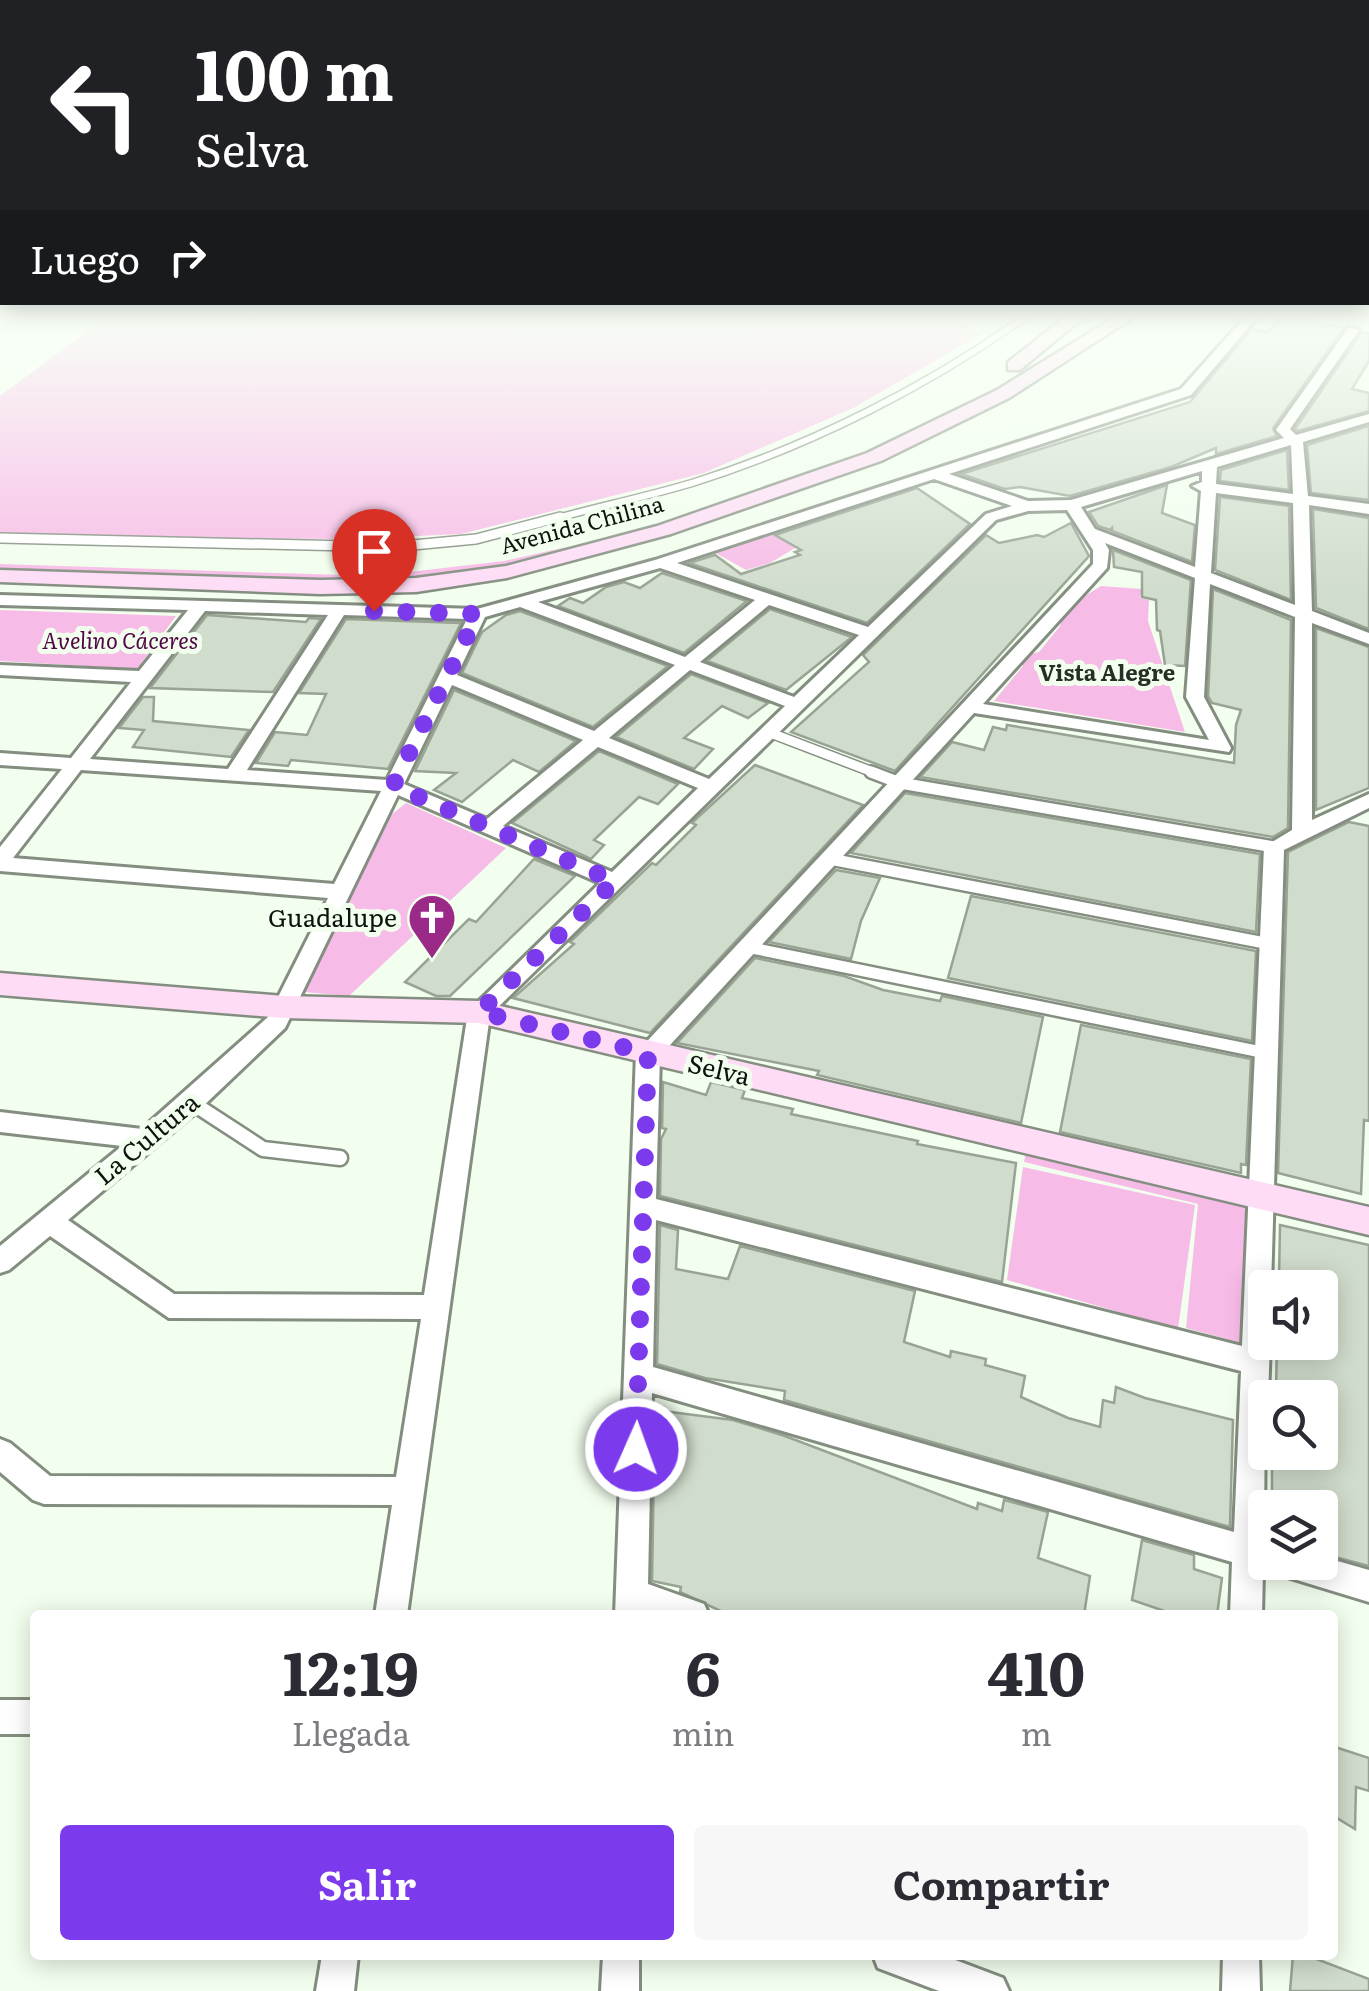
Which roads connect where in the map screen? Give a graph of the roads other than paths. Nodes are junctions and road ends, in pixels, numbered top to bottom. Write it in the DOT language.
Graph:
graph roads {
  1 [pos="872,408"];
  2 [pos="935,408"];
  3 [pos="975,408"];
  4 [pos="1137,408"];
  5 [pos="1298,408"];
  6 [pos="1369,418"];
  7 [pos="1294,440"];
  8 [pos="1210,465"];
  9 [pos="934,474"];
  10 [pos="1158,480"];
  11 [pos="1210,487"];
  12 [pos="1302,500"];
  13 [pos="1072,505"];
  14 [pos="1027,506"];
  15 [pos="1369,508"];
  16 [pos="1089,532"];
  17 [pos="0,538"];
  18 [pos="0,557"];
  19 [pos="660,563"];
  20 [pos="0,576"];
  21 [pos="1204,576"];
  22 [pos="766,598"];
  23 [pos="0,600"];
  24 [pos="524,603"];
  25 [pos="200,606"];
  26 [pos="339,610"];
  27 [pos="478,614"];
  28 [pos="1305,614"];
  29 [pos="870,633"];
  30 [pos="1369,639"];
  31 [pos="688,664"];
  32 [pos="0,670"];
  33 [pos="144,677"];
  34 [pos="447,677"];
  35 [pos="797,704"];
  36 [pos="970,707"];
  37 [pos="768,732"];
  38 [pos="596,739"];
  39 [pos="0,759"];
  40 [pos="76,764"];
  41 [pos="234,775"];
  42 [pos="900,783"];
  43 [pos="393,786"];
  44 [pos="712,786"];
  45 [pos="1369,800"];
  46 [pos="489,827"];
  47 [pos="1302,834"];
  48 [pos="1274,847"];
  49 [pos="830,859"];
  50 [pos="0,862"];
  51 [pos="615,881"];
  52 [pos="341,892"];
  53 [pos="1270,944"];
  54 [pos="747,947"];
  55 [pos="0,984"];
  56 [pos="284,1007"];
  57 [pos="479,1012"];
  58 [pos="648,1053"];
  59 [pos="1266,1053"];
  60 [pos="191,1102"];
  61 [pos="0,1122"];
  62 [pos="148,1139"];
  63 [pos="340,1158"];
  64 [pos="1260,1196"];
  65 [pos="644,1206"];
  66 [pos="50,1221"];
  67 [pos="1369,1221"];
  68 [pos="0,1262"];
  69 [pos="436,1307"];
  70 [pos="1254,1362"];
  71 [pos="639,1376"];
  72 [pos="0,1453"];
  73 [pos="1255,1490"];
  74 [pos="409,1491"];
  75 [pos="1248,1552"];
  76 [pos="1338,1577"];
  77 [pos="1252,1580"];
  78 [pos="1369,1586"];
  79 [pos="632,1605"];
  80 [pos="391,1610"];
  81 [pos="662,1610"];
  82 [pos="1247,1610"];
  83 [pos="0,1716"];
  84 [pos="30,1717"];
  85 [pos="339,1960"];
  86 [pos="621,1960"];
  87 [pos="906,1960"];
  88 [pos="1241,1960"];
  89 [pos="335,1991"];
  90 [pos="620,1991"];
  91 [pos="990,1991"];
  92 [pos="1241,1991"];
  1 -- 17 [label="lane"];
  2 -- 18 [label="main road, Avenida Chilina"];
  3 -- 20 [label="main road, Avenida Chilina"];
  4 -- 9 [label="street"];
  5 -- 7 [label="street"];
  6 -- 7 [label="street"];
  7 -- 8 [label="street"];
  7 -- 12 [label="street"];
  8 -- 10 [label="street"];
  8 -- 11 [label="street"];
  9 -- 14 [label="street"];
  9 -- 19 [label="street"];
  10 -- 11 [label="street"];
  10 -- 13 [label="street"];
  11 -- 12 [label="street"];
  11 -- 21 [label="street"];
  12 -- 15 [label="street"];
  12 -- 28 [label="street"];
  13 -- 14 [label="street"];
  13 -- 16 [label="street"];
  14 -- 29 [label="street"];
  16 -- 21 [label="street"];
  16 -- 36 [label="street"];
  19 -- 22 [label="street"];
  19 -- 24 [label="street"];
  21 -- 28 [label="street"];
  21 -- 36 [label="street"];
  22 -- 29 [label="street"];
  22 -- 31 [label="street"];
  23 -- 25 [label="street"];
  24 -- 27 [label="street"];
  24 -- 31 [label="street"];
  25 -- 26 [label="street"];
  25 -- 33 [label="street"];
  26 -- 27 [label="street"];
  26 -- 41 [label="street"];
  27 -- 34 [label="street, La Cultura"];
  28 -- 30 [label="street"];
  28 -- 47 [label="street"];
  29 -- 35 [label="street"];
  31 -- 35 [label="street"];
  31 -- 38 [label="street"];
  32 -- 33 [label="street"];
  33 -- 40 [label="street"];
  34 -- 38 [label="street"];
  34 -- 43 [label="street, La Cultura"];
  35 -- 37 [label="street"];
  36 -- 42 [label="street"];
  37 -- 42 [label="lane"];
  37 -- 44 [label="street"];
  38 -- 44 [label="street"];
  38 -- 46 [label="street"];
  39 -- 40 [label="street"];
  40 -- 41 [label="street"];
  40 -- 50 [label="street"];
  41 -- 43 [label="street"];
  42 -- 48 [label="lane"];
  42 -- 49 [label="street"];
  43 -- 46 [label="street"];
  43 -- 52 [label="street, La Cultura"];
  44 -- 51 [label="street"];
  45 -- 47 [label="street"];
  46 -- 51 [label="street"];
  47 -- 48 [label="street"];
  48 -- 53 [label="street"];
  49 -- 53 [label="lane"];
  49 -- 54 [label="street"];
  50 -- 52 [label="street"];
  51 -- 57 [label="street"];
  52 -- 56 [label="street, La Cultura"];
  53 -- 59 [label="street"];
  54 -- 58 [label="street"];
  54 -- 59 [label="lane"];
  55 -- 56 [label="main road, Selva"];
  56 -- 57 [label="main road, Selva"];
  56 -- 60 [label="street, La Cultura"];
  57 -- 58 [label="main road, Selva"];
  57 -- 69 [label="street"];
  58 -- 64 [label="main road, Selva"];
  58 -- 65 [label="street"];
  59 -- 64 [label="street"];
  60 -- 62 [label="street, La Cultura"];
  60 -- 63 [label="lane"];
  61 -- 62 [label="street"];
  62 -- 66 [label="street, La Cultura"];
  64 -- 67 [label="main road, Selva"];
  64 -- 70 [label="street"];
  65 -- 70 [label="street"];
  65 -- 71 [label="street"];
  66 -- 68 [label="street, La Cultura"];
  66 -- 69 [label="street"];
  69 -- 74 [label="street"];
  70 -- 73 [label="street"];
  71 -- 75 [label="street"];
  71 -- 79 [label="street"];
  72 -- 74 [label="street"];
  74 -- 80 [label="street"];
  76 -- 78 [label="street"];
  77 -- 82 [label="street"];
  79 -- 81 [label="street"];
  83 -- 84 [label="street"];
  85 -- 89 [label="street"];
  86 -- 90 [label="street"];
  87 -- 91 [label="street"];
  88 -- 92 [label="street"];
}
